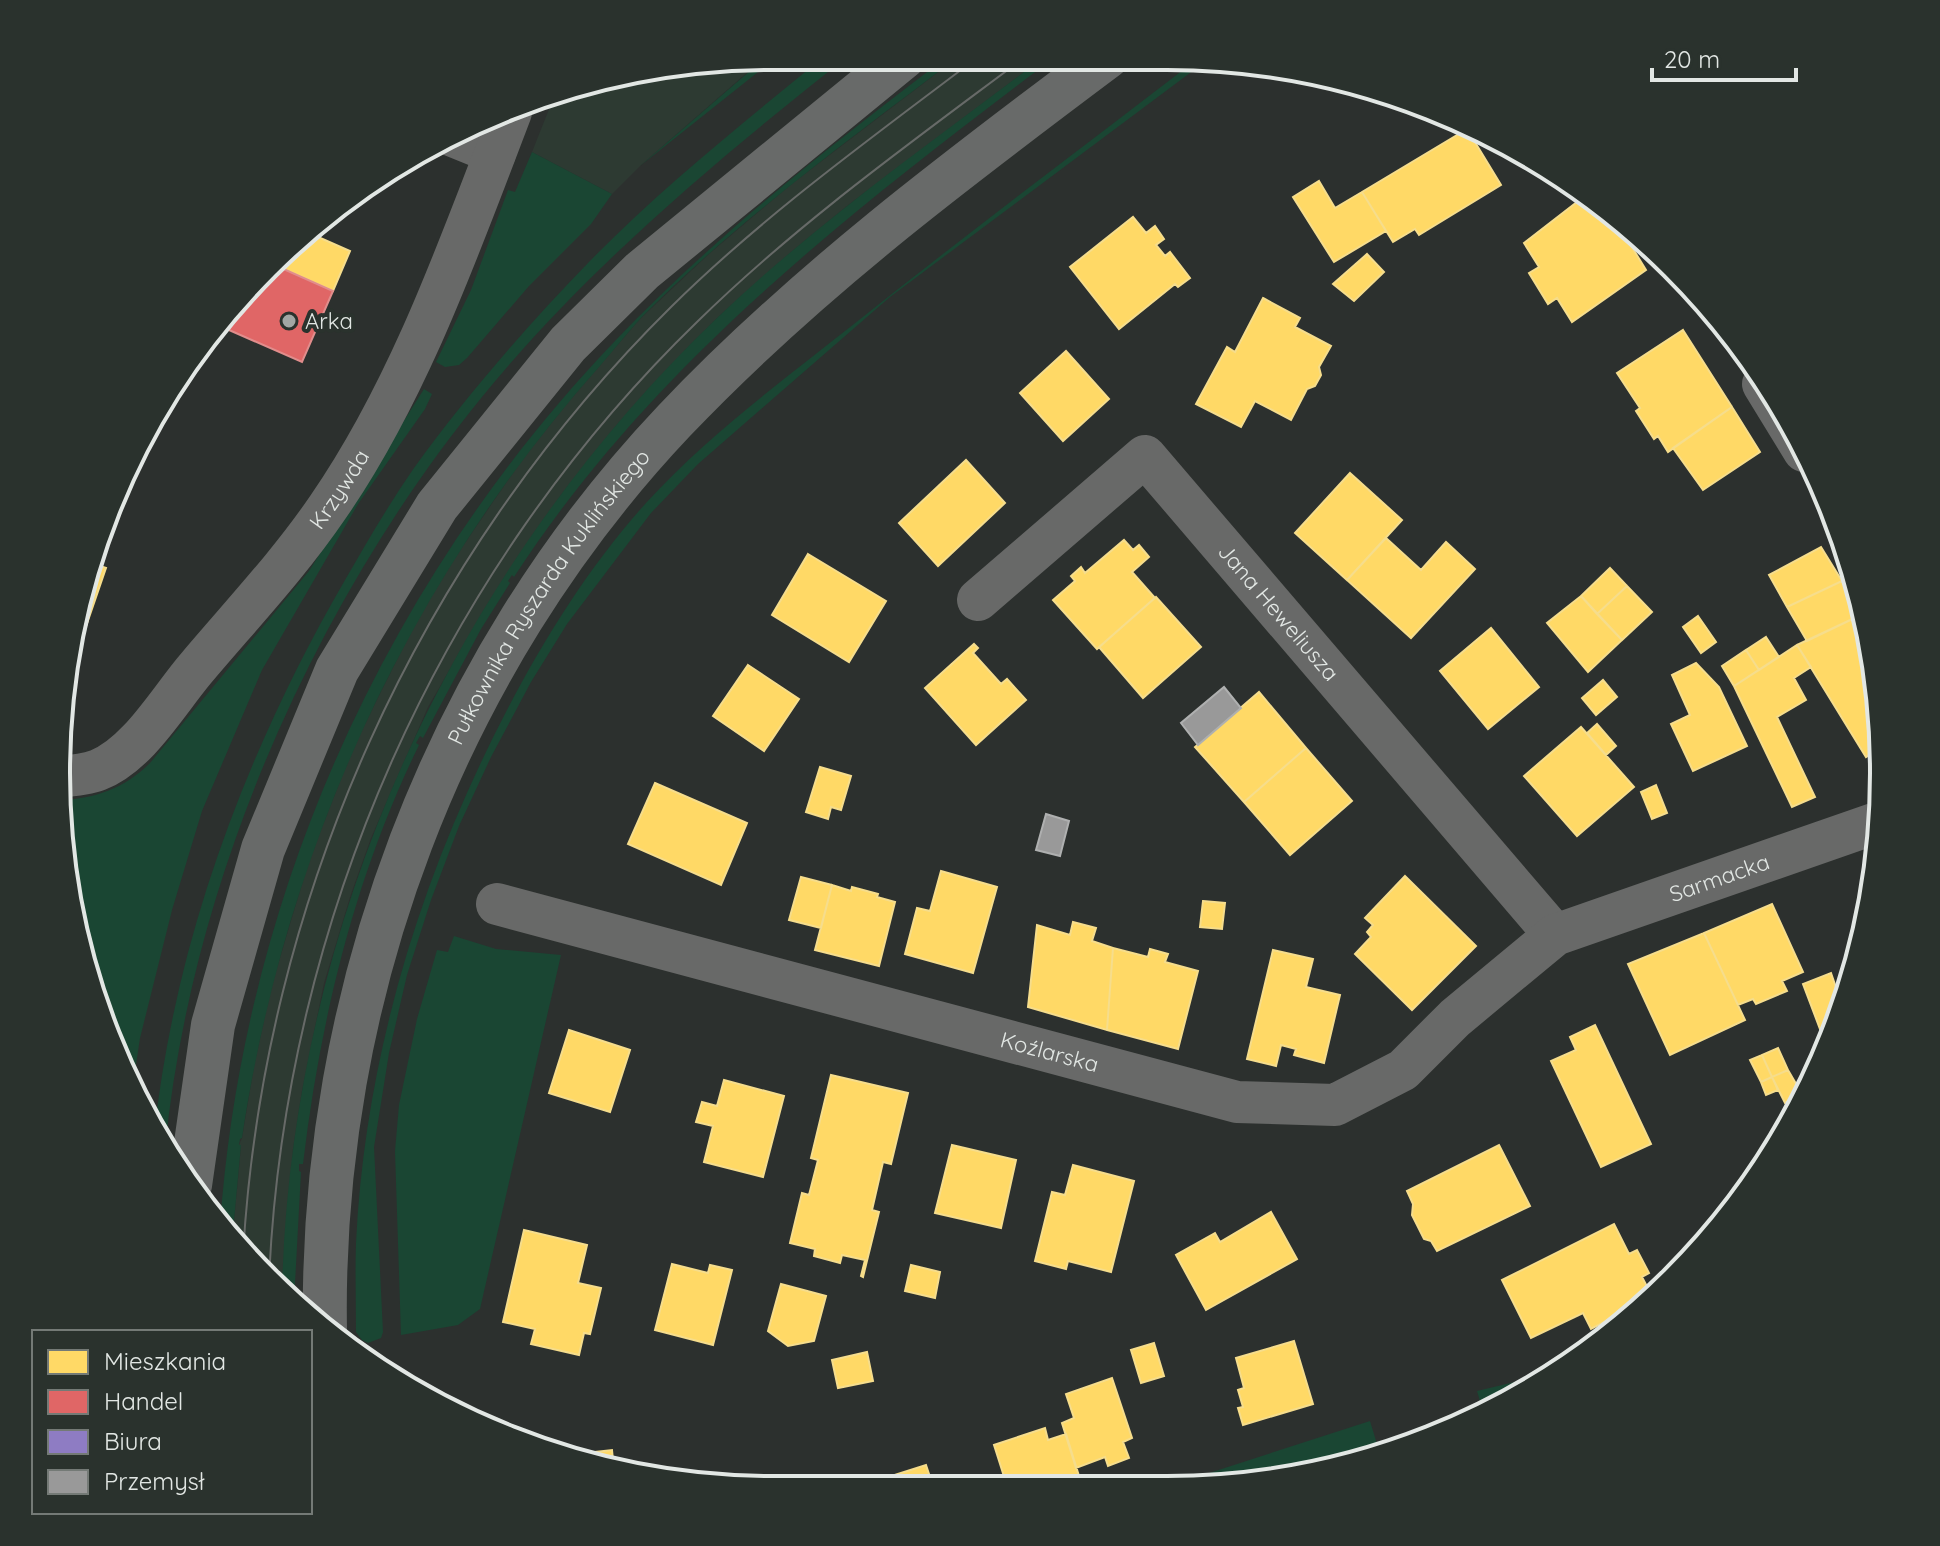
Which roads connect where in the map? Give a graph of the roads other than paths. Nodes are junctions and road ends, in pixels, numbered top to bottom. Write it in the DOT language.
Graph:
graph roads {
  1 [pos="888,70"];
  2 [pos="1090,70"];
  3 [pos="507,123"];
  4 [pos="465,141"];
  5 [pos="495,153"];
  6 [pos="978,600"];
  7 [pos="70,775"];
  8 [pos="1867,826"];
  9 [pos="497,904"];
  10 [pos="1555,935"];
  11 [pos="192,1170"];
  12 [pos="325,1315"];
  1 -- 11 [label="main road"];
  2 -- 12 [label="main road, Pułkownika Ryszarda Kuklińskiego"];
  3 -- 5 [label="street, Krzywda"];
  4 -- 5 [label="street"];
  5 -- 7 [label="street, Krzywda"];
  6 -- 10 [label="street, Jana Heweliusza"];
  8 -- 10 [label="street, Sarmacka"];
  9 -- 10 [label="street, Koźlarska"];
}
